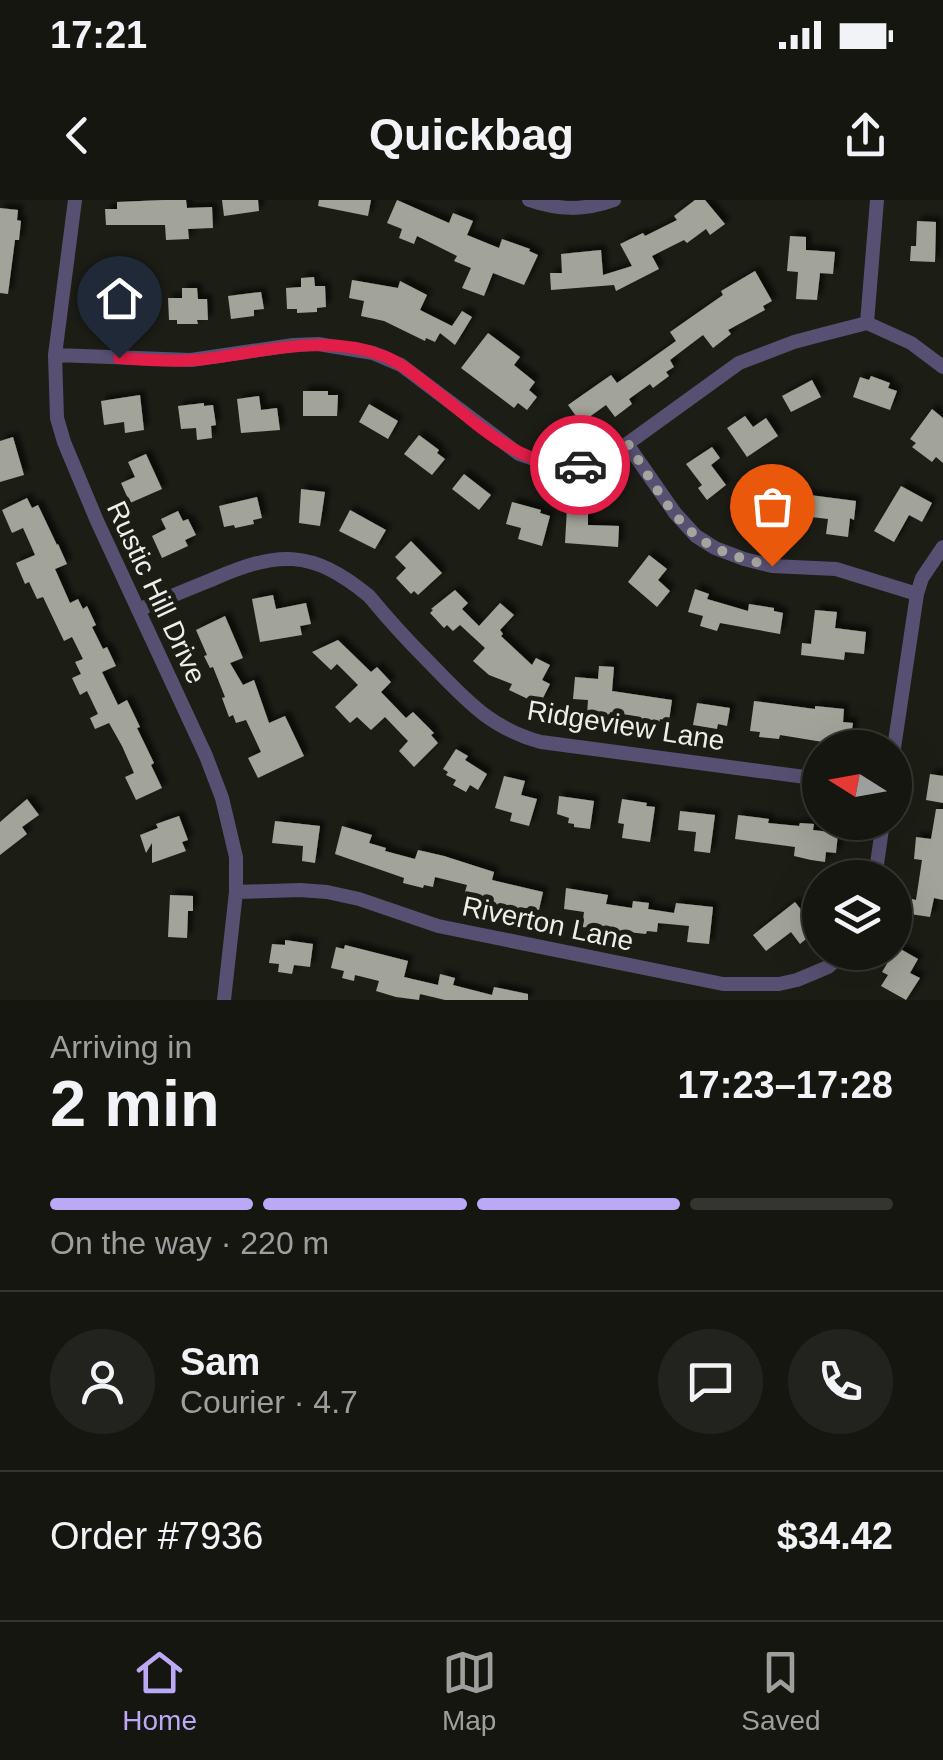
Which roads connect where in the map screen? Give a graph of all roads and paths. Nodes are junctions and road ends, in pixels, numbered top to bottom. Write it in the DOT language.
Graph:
graph roads {
  1 [pos="75,200"];
  2 [pos="528,200"];
  3 [pos="614,200"];
  4 [pos="877,200"];
  5 [pos="867,323"];
  6 [pos="55,355"];
  7 [pos="943,367"];
  8 [pos="628,444"];
  9 [pos="943,547"];
  10 [pos="917,594"];
  11 [pos="138,610"];
  12 [pos="897,730"];
  13 [pos="802,777"];
  14 [pos="236,892"];
  15 [pos="819,970"];
  16 [pos="224,1000"];
  1 -- 6 [label="street, Rustic Hill Drive"];
  2 -- 3 [label="street"];
  4 -- 5 [label="street"];
  5 -- 7 [label="street"];
  5 -- 8 [label="street"];
  6 -- 8 [label="street"];
  6 -- 11 [label="street, Rustic Hill Drive"];
  8 -- 10 [label="street"];
  9 -- 10 [label="street"];
  10 -- 12 [label="street"];
  11 -- 13 [label="street, Ridgeview Lane"];
  11 -- 14 [label="street, Rustic Hill Drive"];
  14 -- 15 [label="street, Riverton Lane"];
  14 -- 16 [label="street, Rustic Hill Drive"];
}
